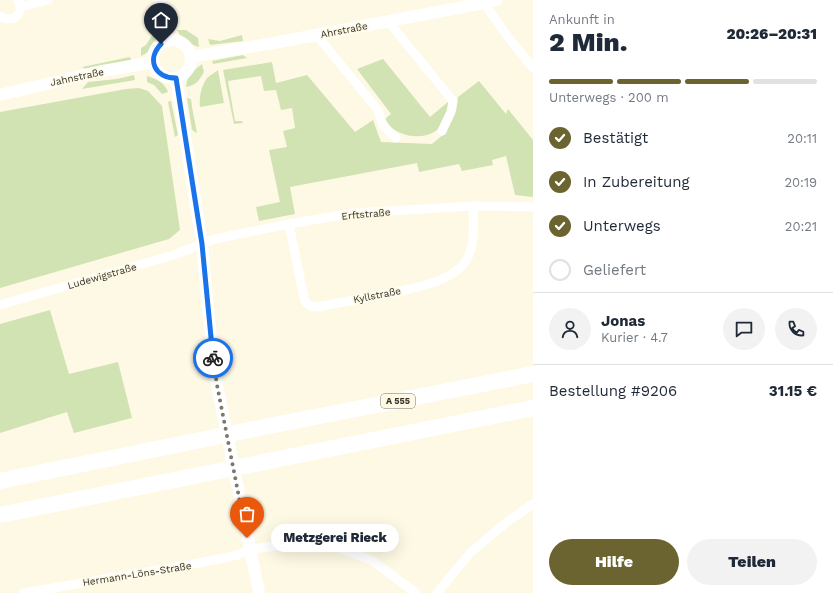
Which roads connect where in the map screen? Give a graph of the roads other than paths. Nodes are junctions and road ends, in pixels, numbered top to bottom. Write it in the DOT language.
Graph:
graph roads {
  1 [pos="48,0"];
  2 [pos="160,0"];
  3 [pos="496,0"];
  4 [pos="483,2"];
  5 [pos="19,3"];
  6 [pos="0,16"];
  7 [pos="388,21"];
  8 [pos="314,35"];
  9 [pos="167,41"];
  10 [pos="191,57"];
  11 [pos="154,62"];
  12 [pos="533,68"];
  13 [pos="176,78"];
  14 [pos="0,95"];
  15 [pos="442,131"];
  16 [pos="396,138"];
  17 [pos="473,206"];
  18 [pos="533,207"];
  19 [pos="289,224"];
  20 [pos="202,244"];
  21 [pos="0,305"];
  22 [pos="533,374"];
  23 [pos="533,408"];
  24 [pos="0,481"];
  25 [pos="533,504"];
  26 [pos="0,515"];
  27 [pos="249,550"];
  28 [pos="24,593"];
  29 [pos="258,593"];
  30 [pos="416,593"];
  31 [pos="437,593"];
  1 -- 5 [label="street"];
  2 -- 9 [label="street"];
  3 -- 4 [label="street, Ahrstraße"];
  4 -- 7 [label="street, Ahrstraße"];
  4 -- 12 [label="street"];
  5 -- 6 [label="street"];
  7 -- 8 [label="street, Ahrstraße"];
  7 -- 15 [label="street"];
  8 -- 10 [label="street, Ahrstraße"];
  8 -- 16 [label="street"];
  9 -- 10 [label="street"];
  9 -- 11 [label="street"];
  10 -- 13 [label="street"];
  11 -- 13 [label="street"];
  11 -- 14 [label="street, Jahnstraße"];
  13 -- 20 [label="street"];
  17 -- 18 [label="street, Erftstraße"];
  17 -- 19 [label="street, Erftstraße"];
  17 -- 19 [label="street, Kyllstraße"];
  19 -- 20 [label="street, Erftstraße"];
  20 -- 21 [label="street, Ludewigstraße"];
  20 -- 27 [label="street"];
  22 -- 24 [label="highway, A 555"];
  23 -- 26 [label="highway"];
  25 -- 31 [label="street"];
  27 -- 28 [label="street, Hermann-Löns-Straße"];
  27 -- 29 [label="street"];
  27 -- 30 [label="street, Hermann-Löns-Straße"];
}
